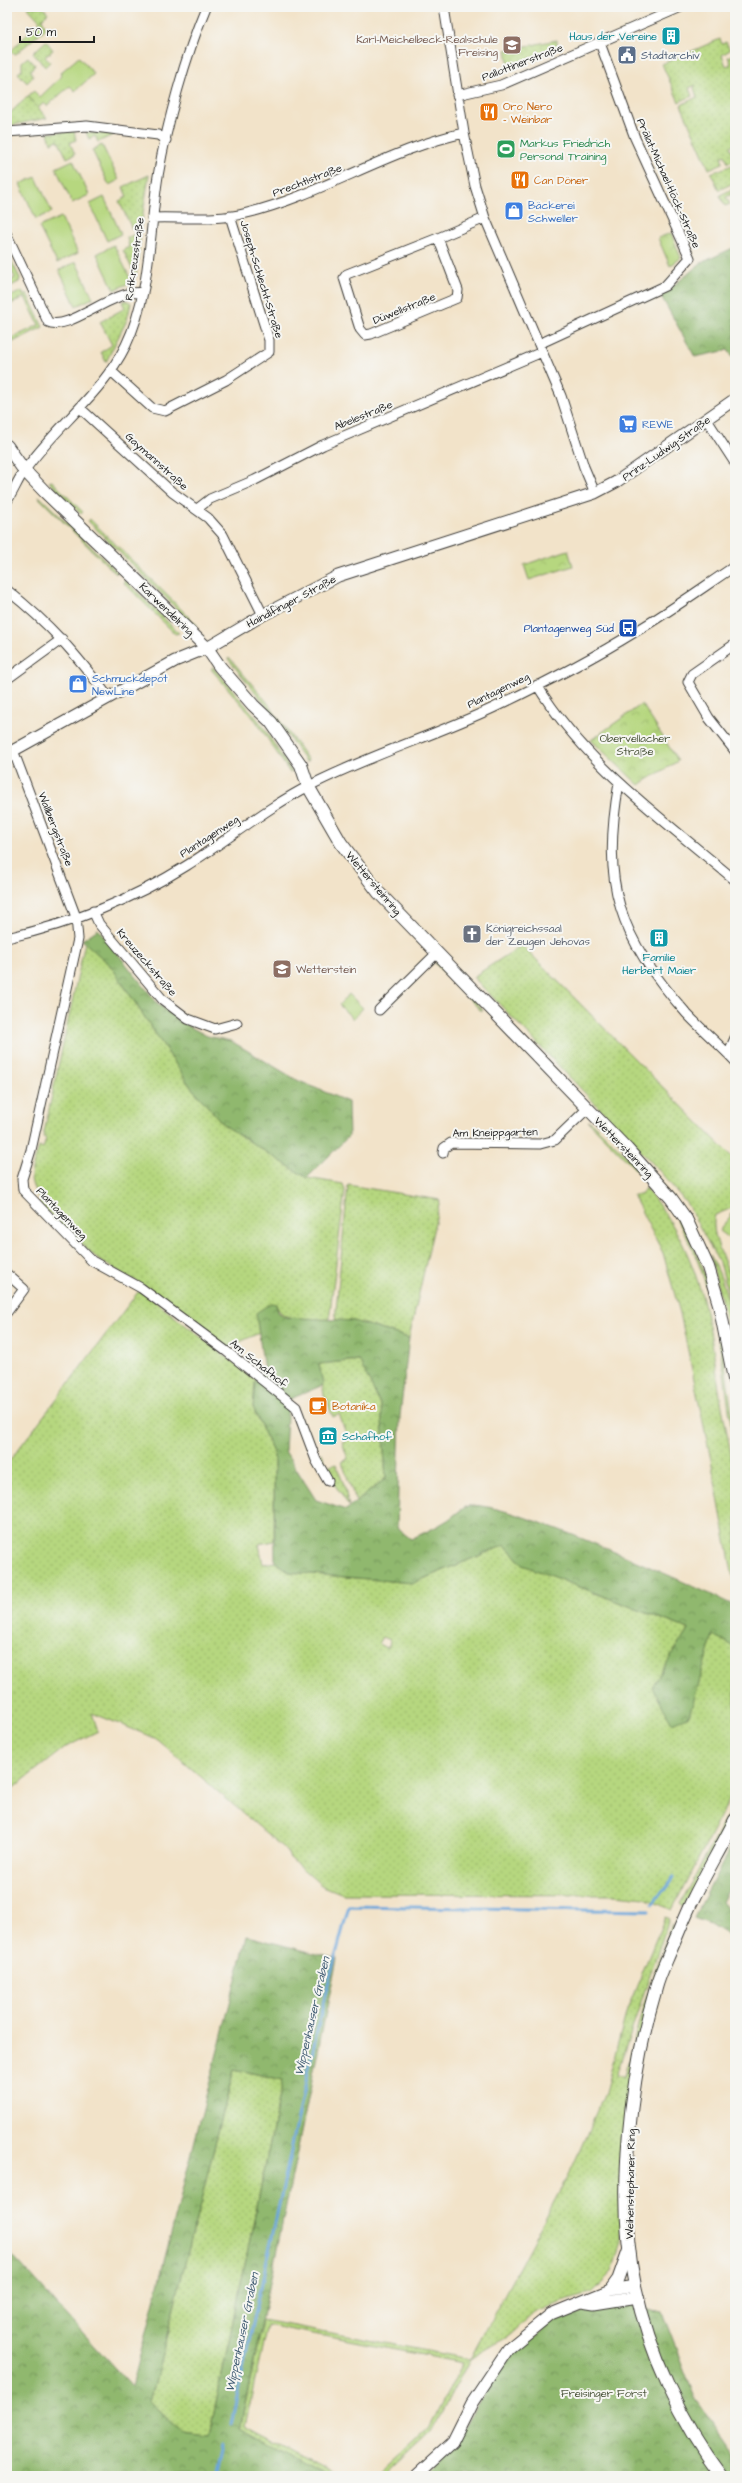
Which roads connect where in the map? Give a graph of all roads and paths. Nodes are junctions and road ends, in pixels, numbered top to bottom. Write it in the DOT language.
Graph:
graph roads {
  1 [pos="206,7"];
  2 [pos="444,7"];
  3 [pos="681,7"];
  4 [pos="600,43"];
  5 [pos="457,95"];
  6 [pos="7,132"];
  7 [pos="464,133"];
  8 [pos="166,140"];
  9 [pos="230,216"];
  10 [pos="152,218"];
  11 [pos="485,218"];
  12 [pos="7,235"];
  13 [pos="438,238"];
  14 [pos="143,293"];
  15 [pos="541,348"];
  16 [pos="111,372"];
  17 [pos="735,399"];
  18 [pos="80,408"];
  19 [pos="707,420"];
  20 [pos="7,446"];
  21 [pos="735,463"];
  22 [pos="24,470"];
  23 [pos="595,494"];
  24 [pos="7,501"];
  25 [pos="197,509"];
  26 [pos="735,566"];
  27 [pos="7,590"];
  28 [pos="263,615"];
  29 [pos="62,639"];
  30 [pos="735,644"];
  31 [pos="207,648"];
  32 [pos="7,679"];
  33 [pos="537,685"];
  34 [pos="109,698"];
  35 [pos="735,751"];
  36 [pos="10,752"];
  37 [pos="619,783"];
  38 [pos="308,786"];
  39 [pos="735,880"];
  40 [pos="93,911"];
  41 [pos="76,917"];
  42 [pos="7,938"];
  43 [pos="437,953"];
  44 [pos="379,1010"];
  45 [pos="237,1023"];
  46 [pos="735,1038"];
  47 [pos="728,1054"];
  48 [pos="735,1061"];
  49 [pos="587,1109"];
  50 [pos="443,1153"];
  51 [pos="7,1274"];
  52 [pos="141,1288"];
  53 [pos="7,1312"];
  54 [pos="735,1384"];
  55 [pos="328,1481"];
  56 [pos="735,1820"];
  57 [pos="629,2248"];
  58 [pos="610,2290"];
  59 [pos="636,2292"];
  60 [pos="582,2302"];
  61 [pos="416,2476"];
  62 [pos="722,2476"];
  1 -- 8 [label="street, Rotkreuzstraße"];
  2 -- 5 [label="street"];
  3 -- 4 [label="street, Pallottinerstraße"];
  4 -- 5 [label="street, Pallottinerstraße"];
  4 -- 15 [label="street, Prälat-Michael-Höck-Straße"];
  5 -- 7 [label="street"];
  6 -- 8 [label="street"];
  7 -- 9 [label="street, Prechtlstraße"];
  7 -- 11 [label="street"];
  8 -- 10 [label="street, Rotkreuzstraße"];
  9 -- 10 [label="street, Prechtlstraße"];
  9 -- 16 [label="street, Joseph-Schlecht-Straße"];
  10 -- 14 [label="street, Rotkreuzstraße"];
  11 -- 13 [label="street, Düwellstraße"];
  11 -- 15 [label="street"];
  12 -- 14 [label="street"];
  13 -- 13 [label="street, Düwellstraße"];
  14 -- 16 [label="street, Rotkreuzstraße"];
  15 -- 23 [label="street"];
  15 -- 25 [label="street, Abelestraße"];
  16 -- 18 [label="street, Rotkreuzstraße"];
  17 -- 19 [label="street, Prinz-Ludwig-Straße"];
  18 -- 22 [label="street, Rotkreuzstraße"];
  18 -- 25 [label="street, Gaymannstraße"];
  19 -- 21 [label="street"];
  19 -- 23 [label="street, Prinz-Ludwig-Straße"];
  20 -- 22 [label="main road, Karwendelring"];
  22 -- 24 [label="street, Rotkreuzstraße"];
  22 -- 31 [label="main road, Karwendelring"];
  23 -- 28 [label="street, Haindlfinger Straße"];
  25 -- 28 [label="street, Gaymannstraße"];
  26 -- 33 [label="street, Plantagenweg"];
  27 -- 29 [label="street"];
  28 -- 31 [label="street, Haindlfinger Straße"];
  29 -- 32 [label="street"];
  29 -- 34 [label="street"];
  30 -- 35 [label="street"];
  31 -- 34 [label="street, Haindlfinger Straße"];
  31 -- 38 [label="main road, Karwendelring"];
  33 -- 37 [label="street"];
  33 -- 38 [label="street, Plantagenweg"];
  34 -- 36 [label="street, Haindlfinger Straße"];
  36 -- 41 [label="street, Wallbergstraße"];
  37 -- 39 [label="street"];
  37 -- 47 [label="street"];
  38 -- 40 [label="street, Plantagenweg"];
  38 -- 43 [label="main road, Wettersteinring"];
  40 -- 41 [label="street, Plantagenweg"];
  40 -- 45 [label="street, Kreuzeckstraße"];
  41 -- 42 [label="street"];
  41 -- 52 [label="street, Plantagenweg"];
  43 -- 44 [label="street"];
  43 -- 49 [label="main road, Wettersteinring"];
  46 -- 47 [label="street"];
  47 -- 48 [label="street"];
  49 -- 50 [label="street, Am Kneippgarten"];
  49 -- 54 [label="main road, Wettersteinring"];
  51 -- 53 [label="street"];
  52 -- 55 [label="street, Am Schafhof"];
  56 -- 57 [label="main road, Weihenstephaner Ring"];
  57 -- 58 [label="street"];
  57 -- 59 [label="main road, Weihenstephaner Ring"];
  58 -- 59 [label="street"];
  58 -- 60 [label="street"];
  59 -- 60 [label="street"];
  59 -- 62 [label="main road, Weihenstephaner Ring"];
  60 -- 61 [label="street"];
}
